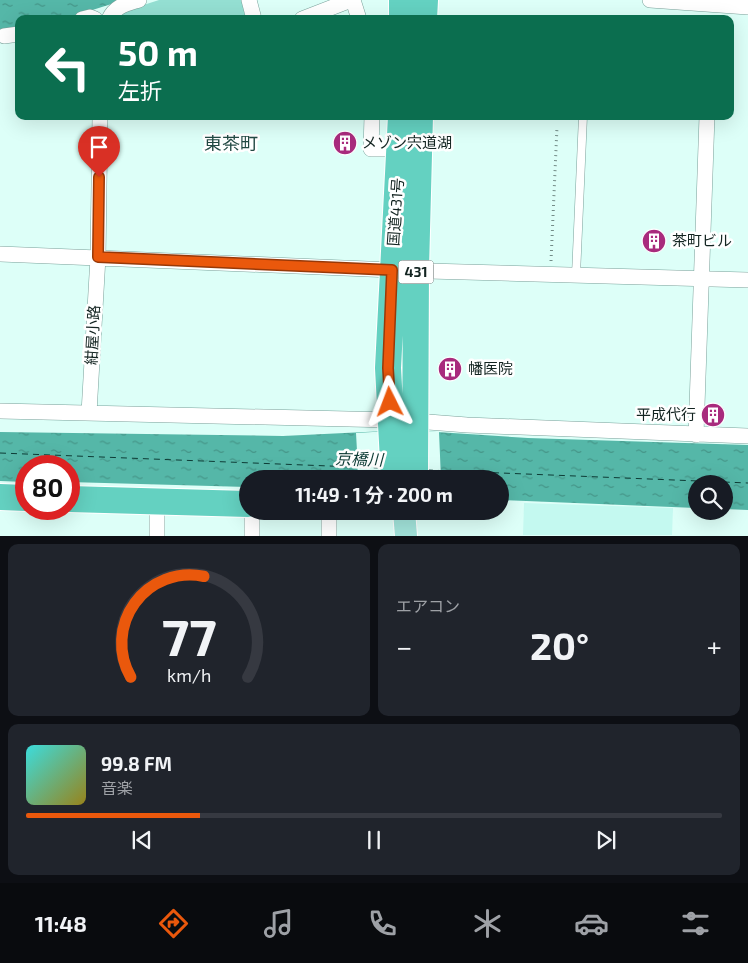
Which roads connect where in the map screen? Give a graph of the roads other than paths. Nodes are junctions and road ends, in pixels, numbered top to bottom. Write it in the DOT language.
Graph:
graph roads {
  1 [pos="139,0"];
  2 [pos="249,0"];
  3 [pos="352,0"];
  4 [pos="402,0"];
  5 [pos="425,0"];
  6 [pos="650,0"];
  7 [pos="748,8"];
  8 [pos="711,12"];
  9 [pos="111,15"];
  10 [pos="253,15"];
  11 [pos="313,15"];
  12 [pos="358,15"];
  13 [pos="402,15"];
  14 [pos="424,15"];
  15 [pos="100,120"];
  16 [pos="372,120"];
  17 [pos="401,120"];
  18 [pos="420,120"];
  19 [pos="583,120"];
  20 [pos="707,120"];
  21 [pos="400,149"];
  22 [pos="0,254"];
  23 [pos="98,257"];
  24 [pos="404,269"];
  25 [pos="576,275"];
  26 [pos="701,278"];
  27 [pos="748,280"];
  28 [pos="0,411"];
  29 [pos="89,413"];
  30 [pos="403,424"];
  31 [pos="696,434"];
  32 [pos="748,436"];
  33 [pos="395,470"];
  34 [pos="413,470"];
  35 [pos="0,498"];
  36 [pos="15,498"];
  37 [pos="80,499"];
  38 [pos="157,501"];
  39 [pos="239,504"];
  40 [pos="252,520"];
  41 [pos="329,520"];
  42 [pos="405,520"];
  43 [pos="157,536"];
  44 [pos="252,536"];
  45 [pos="329,536"];
  46 [pos="406,536"];
  1 -- 9 [label="street"];
  2 -- 10 [label="street"];
  3 -- 11 [label="street"];
  3 -- 12 [label="street"];
  4 -- 13 [label="highway"];
  5 -- 14 [label="highway"];
  6 -- 8 [label="street"];
  7 -- 8 [label="street"];
  15 -- 23 [label="street, 紺屋小路"];
  16 -- 21 [label="street"];
  17 -- 21 [label="highway, 国道431号 / 431"];
  18 -- 24 [label="highway, 国道431号 / 431"];
  19 -- 25 [label="lane"];
  20 -- 26 [label="street"];
  21 -- 24 [label="highway, 国道431号 / 431"];
  22 -- 23 [label="street"];
  23 -- 24 [label="street"];
  23 -- 29 [label="street, 紺屋小路"];
  24 -- 25 [label="street"];
  24 -- 30 [label="highway, 国道431号 / 431"];
  25 -- 26 [label="street"];
  26 -- 27 [label="street"];
  26 -- 31 [label="street"];
  28 -- 29 [label="street"];
  29 -- 30 [label="street"];
  30 -- 31 [label="street"];
  30 -- 33 [label="highway, 431"];
  30 -- 34 [label="highway, 431"];
  31 -- 32 [label="street"];
  35 -- 36 [label="highway"];
  37 -- 38 [label="highway"];
  38 -- 39 [label="highway"];
  38 -- 43 [label="street"];
  40 -- 44 [label="street"];
  41 -- 45 [label="street"];
  42 -- 46 [label="main road"];
}
